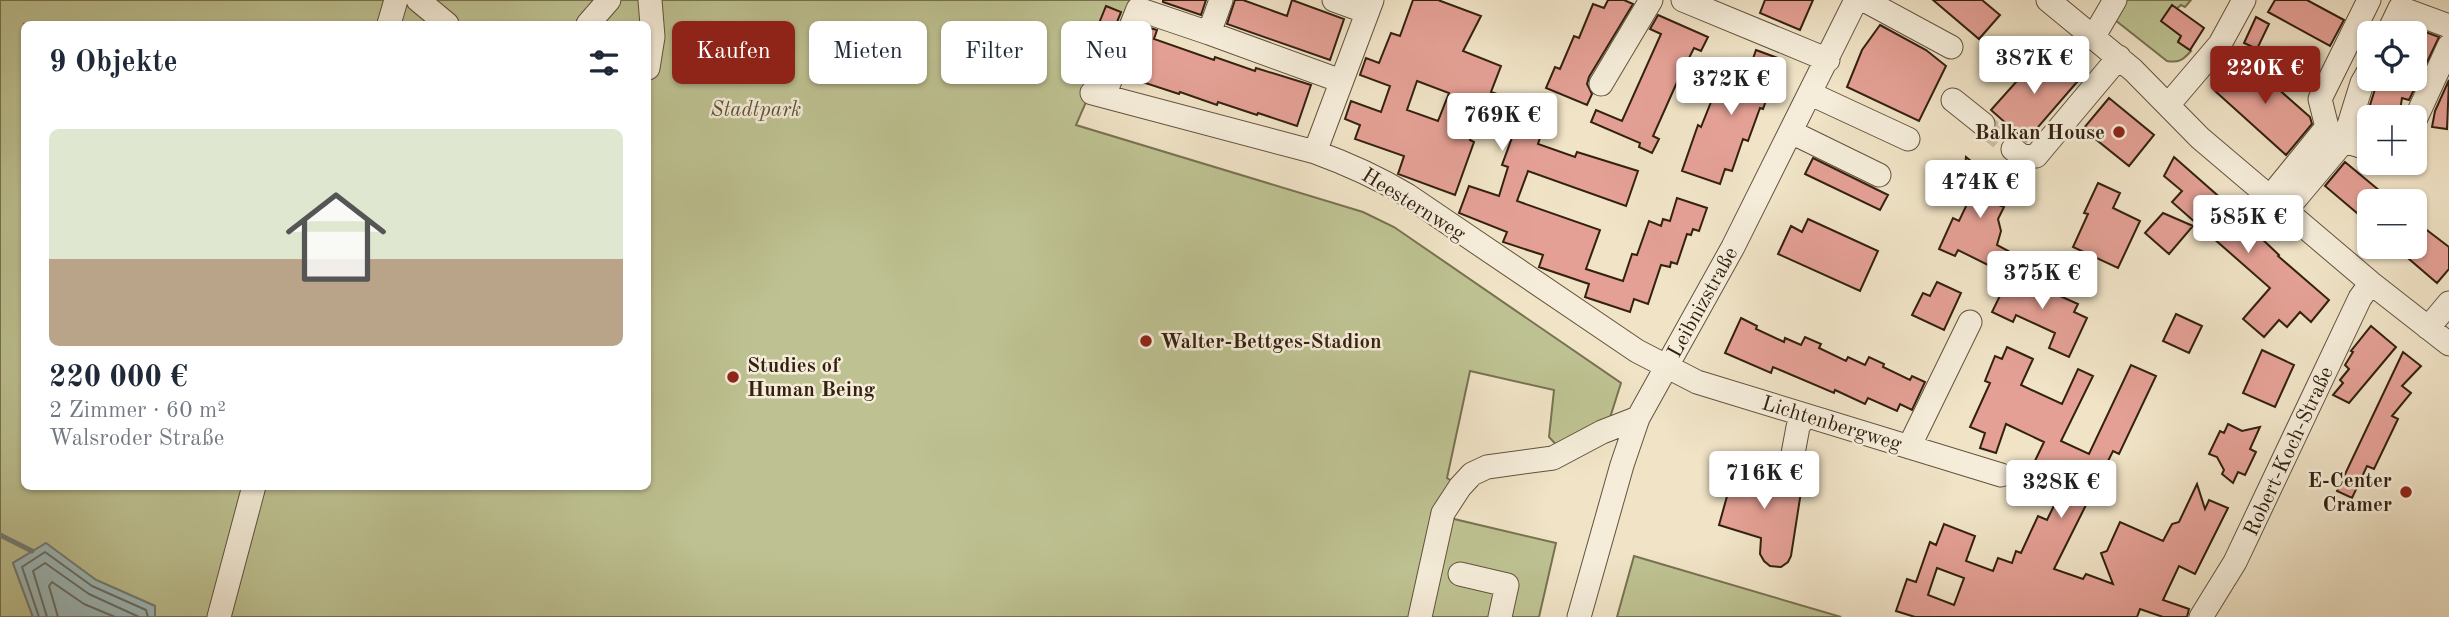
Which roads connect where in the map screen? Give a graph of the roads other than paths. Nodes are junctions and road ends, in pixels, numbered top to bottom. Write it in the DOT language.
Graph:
graph roads {
  1 [pos="396,0"];
  2 [pos="418,0"];
  3 [pos="610,0"];
  4 [pos="650,0"];
  5 [pos="1220,0"];
  6 [pos="1334,0"];
  7 [pos="1651,0"];
  8 [pos="1683,0"];
  9 [pos="1856,0"];
  10 [pos="1864,0"];
  11 [pos="2048,0"];
  12 [pos="2115,0"];
  13 [pos="2245,0"];
  14 [pos="2369,0"];
  15 [pos="1369,6"];
  16 [pos="390,21"];
  17 [pos="443,21"];
  18 [pos="591,21"];
  19 [pos="2394,21"];
  20 [pos="2449,26"];
  21 [pos="1209,33"];
  22 [pos="2094,36"];
  23 [pos="2449,46"];
  24 [pos="1951,47"];
  25 [pos="651,49"];
  26 [pos="2119,57"];
  27 [pos="1828,60"];
  28 [pos="1341,82"];
  29 [pos="1601,84"];
  30 [pos="2359,91"];
  31 [pos="1811,94"];
  32 [pos="1954,100"];
  33 [pos="2168,105"];
  34 [pos="2422,105"];
  35 [pos="1983,124"];
  36 [pos="1791,132"];
  37 [pos="1908,139"];
  38 [pos="2344,141"];
  39 [pos="2357,145"];
  40 [pos="2013,149"];
  41 [pos="1315,152"];
  42 [pos="1879,175"];
  43 [pos="2278,203"];
  44 [pos="2371,283"];
  45 [pos="2449,303"];
  46 [pos="1969,322"];
  47 [pos="2428,328"];
  48 [pos="2449,344"];
  49 [pos="1665,367"];
  50 [pos="1805,415"];
  51 [pos="1638,418"];
  52 [pos="1909,447"];
  53 [pos="1791,459"];
  54 [pos="2001,475"];
  55 [pos="253,490"];
  56 [pos="1460,574"];
  57 [pos="219,617"];
  58 [pos="1420,617"];
  59 [pos="1500,617"];
  60 [pos="1578,617"];
  61 [pos="2202,617"];
  1 -- 16 [label="street"];
  2 -- 17 [label="street"];
  3 -- 18 [label="street"];
  4 -- 25 [label="street"];
  5 -- 21 [label="street"];
  6 -- 15 [label="street"];
  7 -- 29 [label="street"];
  8 -- 27 [label="street"];
  9 -- 27 [label="street, Leibnizstraße"];
  10 -- 24 [label="street"];
  11 -- 22 [label="street"];
  12 -- 22 [label="street"];
  13 -- 33 [label="street"];
  14 -- 43 [label="street"];
  15 -- 28 [label="street"];
  19 -- 20 [label="street"];
  21 -- 28 [label="street"];
  21 -- 41 [label="street, Heesternweg"];
  22 -- 26 [label="street"];
  23 -- 34 [label="street"];
  26 -- 33 [label="street"];
  26 -- 40 [label="street"];
  27 -- 31 [label="street, Leibnizstraße"];
  28 -- 41 [label="street"];
  30 -- 38 [label="street"];
  31 -- 36 [label="street, Leibnizstraße"];
  31 -- 37 [label="street"];
  32 -- 35 [label="street"];
  33 -- 43 [label="street"];
  36 -- 42 [label="street"];
  36 -- 49 [label="street, Leibnizstraße"];
  38 -- 39 [label="street"];
  38 -- 43 [label="street"];
  41 -- 49 [label="street, Heesternweg"];
  43 -- 44 [label="street"];
  44 -- 47 [label="street"];
  44 -- 61 [label="street, Robert-Koch-Straße"];
  45 -- 47 [label="street"];
  46 -- 52 [label="street"];
  47 -- 48 [label="street"];
  49 -- 50 [label="street, Lichtenbergweg"];
  49 -- 51 [label="street, Leibnizstraße"];
  50 -- 52 [label="street, Lichtenbergweg"];
  50 -- 53 [label="street"];
  51 -- 58 [label="street"];
  51 -- 60 [label="street, Leibnizstraße"];
  52 -- 54 [label="street, Lichtenbergweg"];
  55 -- 57 [label="street"];
  56 -- 59 [label="street"];
}
